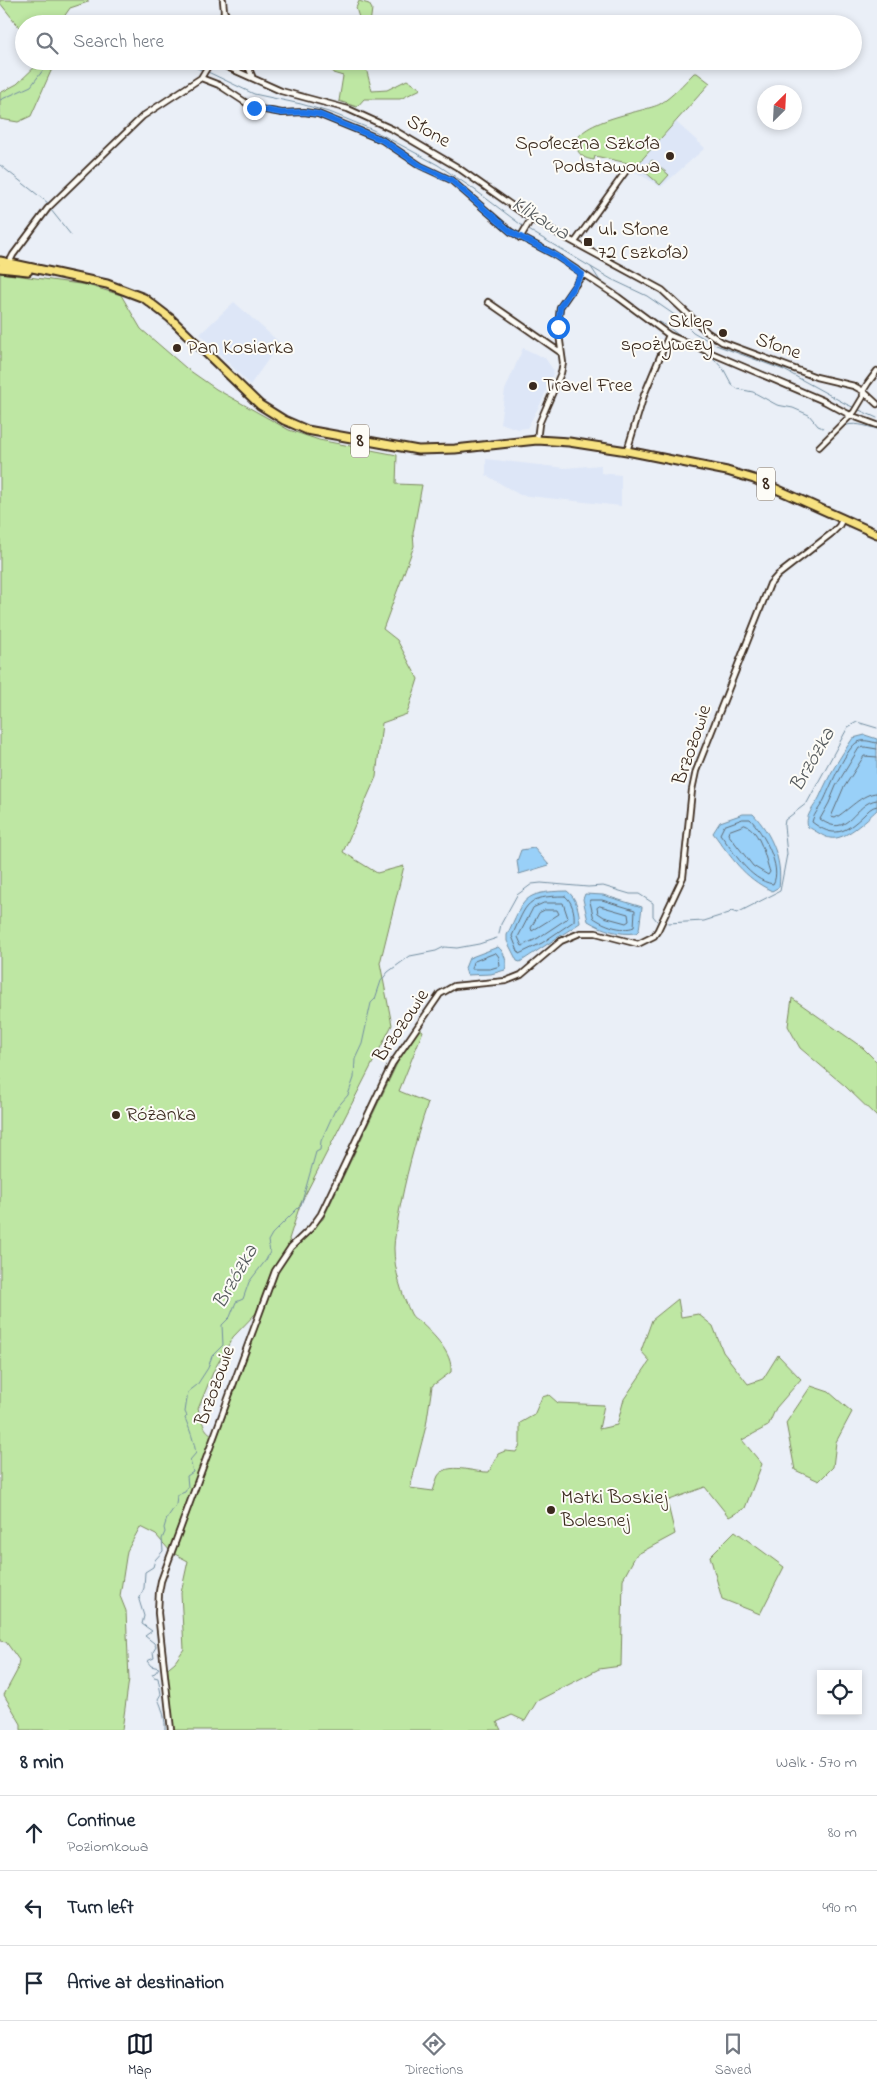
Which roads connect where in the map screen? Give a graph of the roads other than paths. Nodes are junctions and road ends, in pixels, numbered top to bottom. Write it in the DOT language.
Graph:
graph roads {
  1 [pos="222,0"];
  2 [pos="224,10"];
  3 [pos="223,15"];
  4 [pos="226,15"];
  5 [pos="206,70"];
  6 [pos="233,70"];
  7 [pos="250,70"];
  8 [pos="202,76"];
  9 [pos="252,76"];
  10 [pos="626,171"];
  11 [pos="531,219"];
  12 [pos="520,238"];
  13 [pos="575,242"];
  14 [pos="0,261"];
  15 [pos="6,267"];
  16 [pos="582,274"];
  17 [pos="488,302"];
  18 [pos="669,335"];
  19 [pos="560,352"];
  20 [pos="877,371"];
  21 [pos="863,391"];
  22 [pos="877,404"];
  23 [pos="852,414"];
  24 [pos="877,425"];
  25 [pos="536,440"];
  26 [pos="819,447"];
  27 [pos="628,451"];
  28 [pos="843,518"];
  29 [pos="877,534"];
  30 [pos="171,1730"];
  1 -- 2 [label="street"];
  2 -- 3 [label="street"];
  2 -- 4 [label="street"];
  5 -- 8 [label="street"];
  6 -- 9 [label="street, Słone"];
  7 -- 9 [label="street"];
  8 -- 12 [label="street"];
  8 -- 15 [label="street"];
  9 -- 11 [label="street, Słone"];
  10 -- 13 [label="street"];
  11 -- 12 [label="street"];
  11 -- 13 [label="street, Słone"];
  12 -- 16 [label="street"];
  13 -- 21 [label="street, Słone"];
  14 -- 15 [label="highway, 8"];
  15 -- 25 [label="highway, 8"];
  16 -- 18 [label="street"];
  16 -- 19 [label="street"];
  17 -- 19 [label="street"];
  18 -- 23 [label="street"];
  18 -- 27 [label="street"];
  19 -- 25 [label="street"];
  20 -- 21 [label="street"];
  21 -- 22 [label="street, Słone"];
  21 -- 23 [label="street"];
  23 -- 24 [label="street"];
  23 -- 26 [label="street"];
  25 -- 27 [label="highway, 8"];
  27 -- 28 [label="highway, 8"];
  28 -- 29 [label="highway, 8"];
  28 -- 30 [label="street, Brzozowie"];
}
